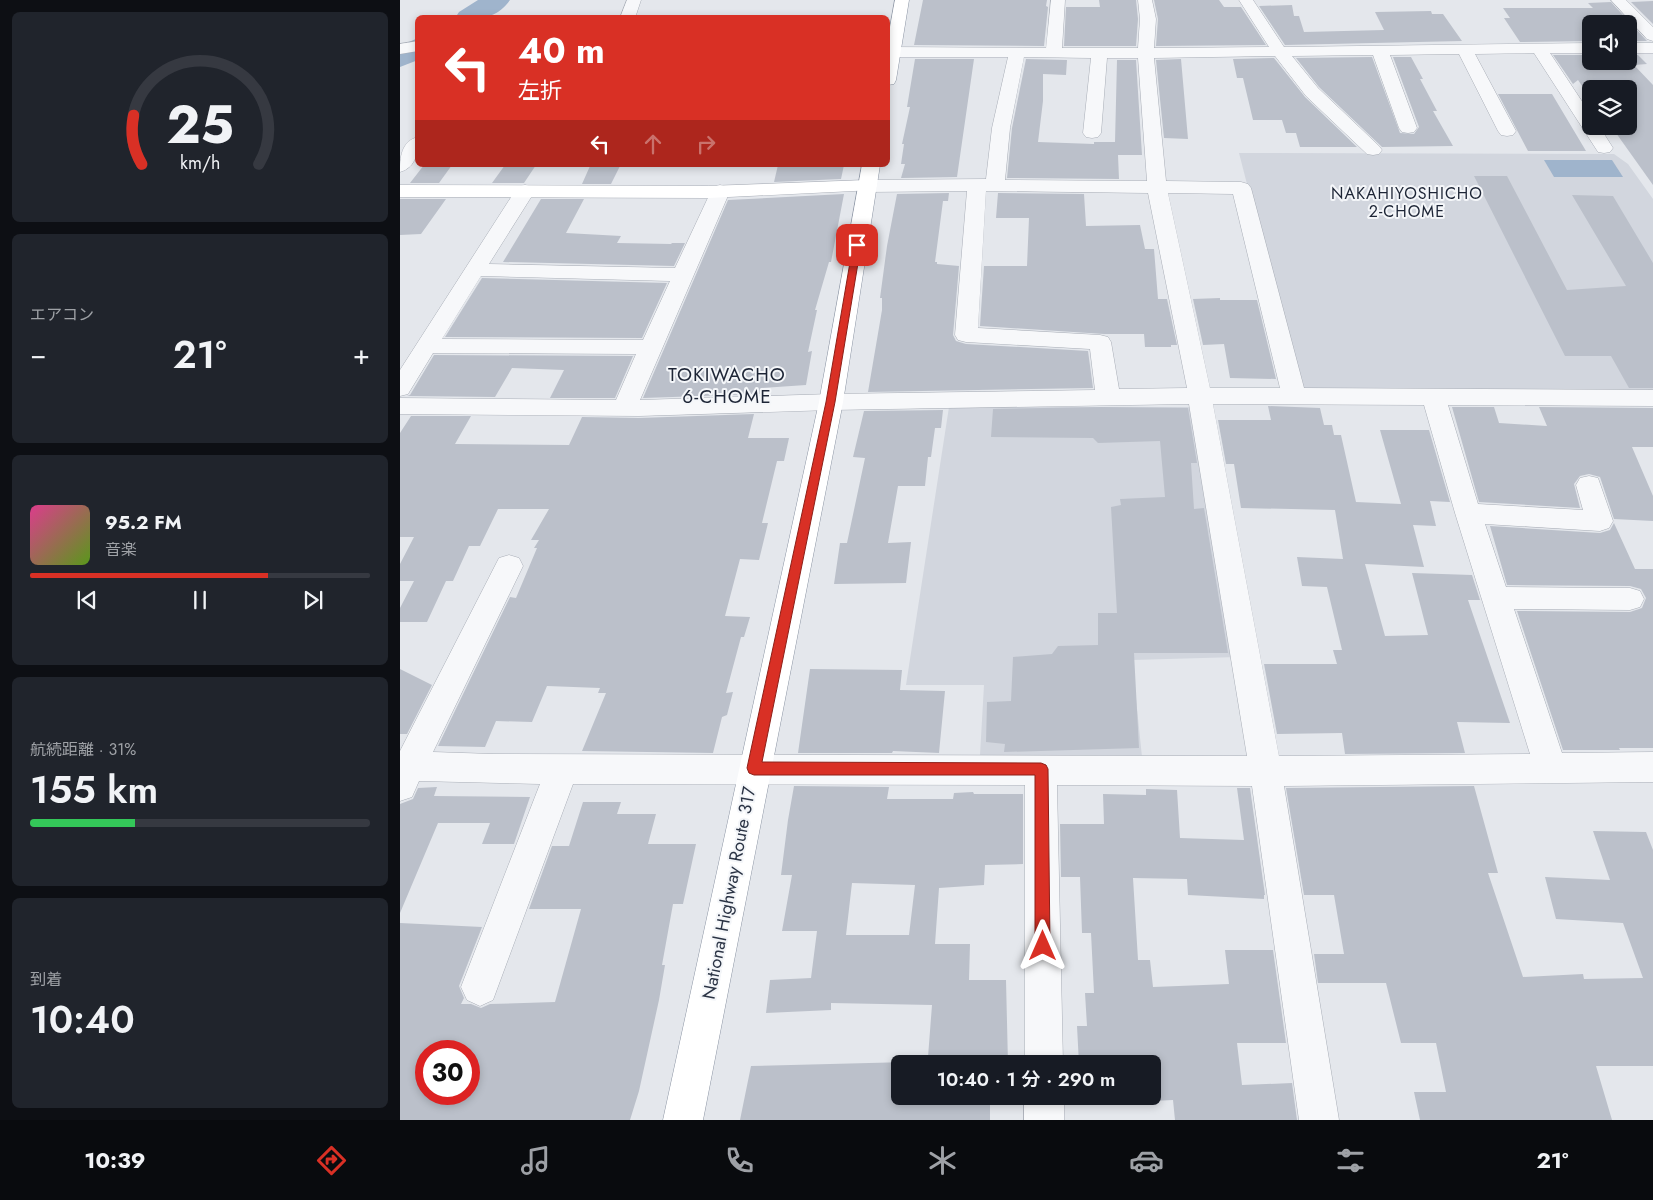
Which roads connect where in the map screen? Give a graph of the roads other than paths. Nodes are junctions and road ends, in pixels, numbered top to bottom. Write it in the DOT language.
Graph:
graph roads {
  1 [pos="634,0"];
  2 [pos="902,0"];
  3 [pos="1058,0"];
  4 [pos="1145,0"];
  5 [pos="1246,0"];
  6 [pos="1618,0"];
  7 [pos="627,15"];
  8 [pos="1653,36"];
  9 [pos="415,46"];
  10 [pos="1538,48"];
  11 [pos="1582,48"];
  12 [pos="1637,48"];
  13 [pos="1653,48"];
  14 [pos="400,49"];
  15 [pos="1464,49"];
  16 [pos="1380,50"];
  17 [pos="890,52"];
  18 [pos="1017,52"];
  19 [pos="1054,52"];
  20 [pos="1280,52"];
  21 [pos="1099,53"];
  22 [pos="1146,53"];
  23 [pos="1408,128"];
  24 [pos="1507,131"];
  25 [pos="1092,133"];
  26 [pos="415,146"];
  27 [pos="1604,148"];
  28 [pos="1373,150"];
  29 [pos="400,166"];
  30 [pos="869,176"];
  31 [pos="986,185"];
  32 [pos="1157,188"];
  33 [pos="400,191"];
  34 [pos="525,191"];
  35 [pos="720,191"];
  36 [pos="474,270"];
  37 [pos="683,275"];
  38 [pos="427,346"];
  39 [pos="652,347"];
  40 [pos="400,388"];
  41 [pos="1200,396"];
  42 [pos="1294,397"];
  43 [pos="1108,398"];
  44 [pos="1434,398"];
  45 [pos="1653,398"];
  46 [pos="830,402"];
  47 [pos="400,406"];
  48 [pos="624,408"];
  49 [pos="1589,485"];
  50 [pos="1468,513"];
  51 [pos="509,566"];
  52 [pos="1497,598"];
  53 [pos="1630,599"];
  54 [pos="1653,767"];
  55 [pos="754,768"];
  56 [pos="1551,768"];
  57 [pos="562,769"];
  58 [pos="1041,769"];
  59 [pos="1266,771"];
  60 [pos="403,773"];
  61 [pos="480,988"];
  62 [pos="1044,1055"];
  63 [pos="1044,1105"];
  64 [pos="683,1120"];
  65 [pos="1044,1120"];
  66 [pos="1319,1120"];
  1 -- 7 [label="street"];
  2 -- 17 [label="main road"];
  3 -- 19 [label="street"];
  4 -- 22 [label="street"];
  5 -- 20 [label="street"];
  6 -- 8 [label="street"];
  9 -- 14 [label="street"];
  10 -- 11 [label="street"];
  10 -- 15 [label="street"];
  10 -- 27 [label="street"];
  12 -- 13 [label="street"];
  15 -- 16 [label="street"];
  15 -- 24 [label="street"];
  16 -- 20 [label="street"];
  16 -- 23 [label="street"];
  17 -- 18 [label="street"];
  18 -- 19 [label="street"];
  18 -- 31 [label="street"];
  19 -- 21 [label="street"];
  20 -- 22 [label="street"];
  20 -- 28 [label="street"];
  21 -- 22 [label="street"];
  21 -- 25 [label="street"];
  22 -- 32 [label="street"];
  26 -- 29 [label="street"];
  30 -- 31 [label="street"];
  30 -- 35 [label="main road"];
  30 -- 46 [label="main road, National Highway Route 317"];
  31 -- 32 [label="street"];
  31 -- 43 [label="street"];
  32 -- 41 [label="street"];
  32 -- 42 [label="street"];
  33 -- 34 [label="main road"];
  34 -- 35 [label="main road"];
  34 -- 36 [label="street"];
  35 -- 37 [label="street"];
  36 -- 37 [label="street"];
  36 -- 38 [label="street"];
  37 -- 39 [label="street"];
  38 -- 39 [label="street"];
  38 -- 40 [label="street"];
  39 -- 48 [label="street"];
  41 -- 42 [label="street"];
  41 -- 43 [label="street"];
  41 -- 59 [label="street"];
  42 -- 44 [label="street"];
  43 -- 46 [label="street"];
  44 -- 45 [label="street"];
  44 -- 50 [label="street"];
  46 -- 48 [label="street"];
  46 -- 55 [label="main road, National Highway Route 317"];
  47 -- 48 [label="street"];
  49 -- 50 [label="street"];
  50 -- 52 [label="street"];
  51 -- 60 [label="street"];
  52 -- 53 [label="street"];
  52 -- 56 [label="street"];
  54 -- 56 [label="street"];
  55 -- 57 [label="street"];
  55 -- 58 [label="street"];
  55 -- 64 [label="main road, National Highway Route 317"];
  56 -- 59 [label="street"];
  57 -- 60 [label="street"];
  57 -- 61 [label="street"];
  58 -- 59 [label="street"];
  58 -- 62 [label="street"];
  59 -- 66 [label="street"];
  63 -- 65 [label="street"];
}
